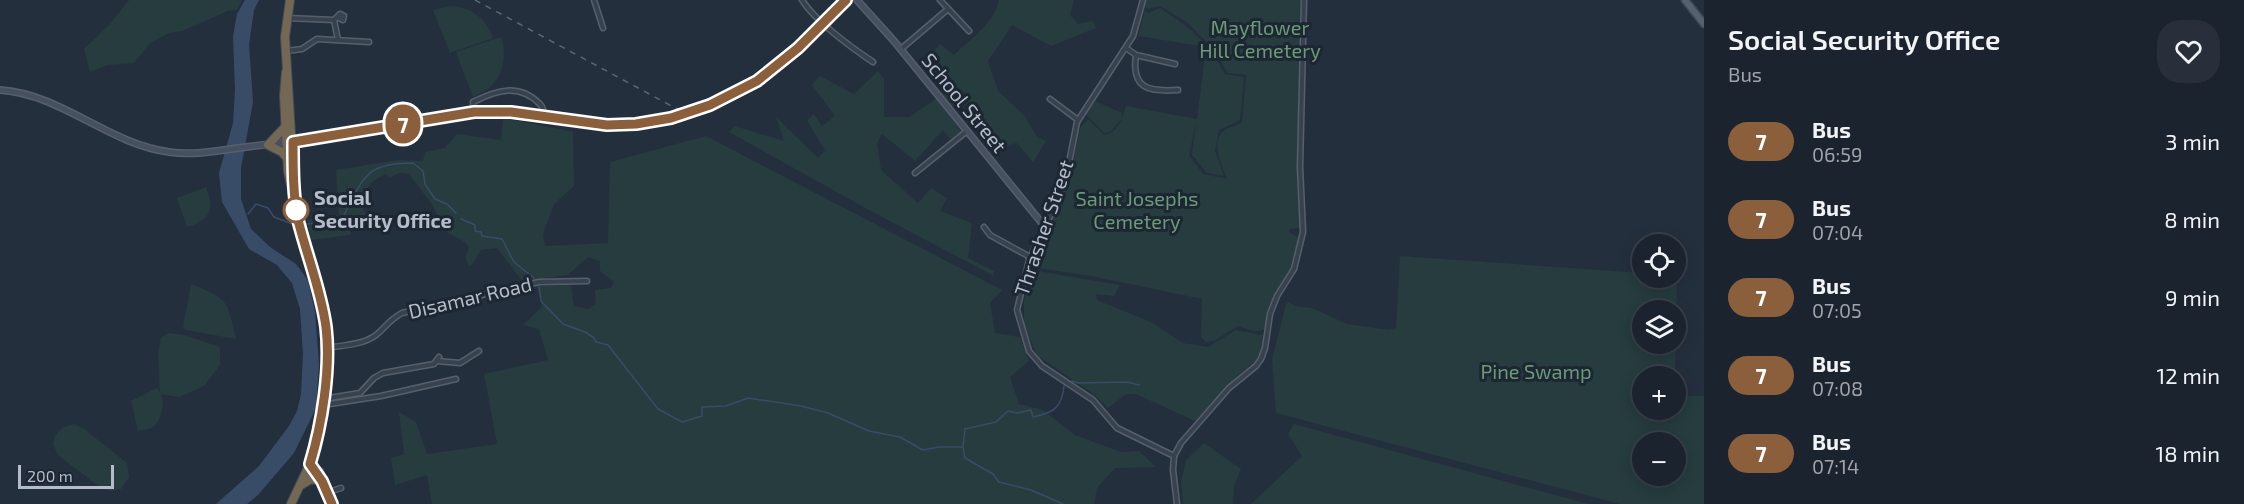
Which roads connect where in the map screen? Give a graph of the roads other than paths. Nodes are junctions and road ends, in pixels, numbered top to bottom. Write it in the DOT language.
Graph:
graph roads {
  1 [pos="290,0"];
  2 [pos="594,0"];
  3 [pos="802,0"];
  4 [pos="846,0"];
  5 [pos="857,0"];
  6 [pos="940,0"];
  7 [pos="1143,0"];
  8 [pos="1304,0"];
  9 [pos="1685,0"];
  10 [pos="948,9"];
  11 [pos="286,18"];
  12 [pos="824,22"];
  13 [pos="1704,24"];
  14 [pos="603,28"];
  15 [pos="969,31"];
  16 [pos="338,40"];
  17 [pos="369,42"];
  18 [pos="1126,48"];
  19 [pos="901,49"];
  20 [pos="285,51"];
  21 [pos="1136,55"];
  22 [pos="873,62"];
  23 [pos="1176,64"];
  24 [pos="286,72"];
  25 [pos="0,90"];
  26 [pos="1178,90"];
  27 [pos="1050,99"];
  28 [pos="474,112"];
  29 [pos="546,118"];
  30 [pos="1078,121"];
  31 [pos="286,126"];
  32 [pos="967,131"];
  33 [pos="290,142"];
  34 [pos="268,145"];
  35 [pos="287,158"];
  36 [pos="915,173"];
  37 [pos="294,197"];
  38 [pos="984,227"];
  39 [pos="1045,227"];
  40 [pos="1030,257"];
  41 [pos="587,281"];
  42 [pos="327,348"];
  43 [pos="478,351"];
  44 [pos="456,379"];
  45 [pos="322,402"];
  46 [pos="1174,456"];
  47 [pos="310,464"];
  48 [pos="322,481"];
  49 [pos="341,488"];
  50 [pos="298,489"];
  51 [pos="329,492"];
  52 [pos="291,504"];
  53 [pos="333,504"];
  54 [pos="1176,504"];
  1 -- 11 [label="highway"];
  2 -- 14 [label="street"];
  3 -- 12 [label="street"];
  4 -- 12 [label="street"];
  5 -- 19 [label="street, School Street"];
  6 -- 10 [label="street"];
  7 -- 18 [label="street, Thrasher Street"];
  8 -- 46 [label="street"];
  9 -- 13 [label="main road"];
  10 -- 15 [label="street"];
  10 -- 19 [label="street"];
  11 -- 16 [label="street"];
  11 -- 20 [label="highway"];
  12 -- 22 [label="street"];
  12 -- 29 [label="street"];
  16 -- 17 [label="street"];
  16 -- 20 [label="street"];
  18 -- 21 [label="street"];
  18 -- 30 [label="street, Thrasher Street"];
  19 -- 32 [label="street, School Street"];
  20 -- 24 [label="highway"];
  21 -- 23 [label="street"];
  21 -- 26 [label="street"];
  24 -- 31 [label="highway"];
  24 -- 33 [label="highway"];
  25 -- 34 [label="street"];
  27 -- 30 [label="street"];
  28 -- 29 [label="street"];
  28 -- 29 [label="street"];
  28 -- 33 [label="street"];
  30 -- 39 [label="street, Thrasher Street"];
  31 -- 33 [label="highway"];
  31 -- 34 [label="highway"];
  32 -- 36 [label="street"];
  32 -- 39 [label="street, School Street"];
  33 -- 34 [label="street"];
  33 -- 35 [label="highway"];
  33 -- 37 [label="highway"];
  34 -- 35 [label="highway"];
  35 -- 37 [label="highway"];
  37 -- 42 [label="highway"];
  38 -- 40 [label="street"];
  39 -- 40 [label="street, Thrasher Street"];
  40 -- 46 [label="street, Thrasher Street"];
  41 -- 42 [label="street, Disamar Road"];
  42 -- 45 [label="highway"];
  43 -- 45 [label="street"];
  44 -- 45 [label="street"];
  45 -- 47 [label="highway"];
  46 -- 54 [label="street"];
  47 -- 48 [label="street"];
  47 -- 50 [label="highway"];
  47 -- 51 [label="street"];
  48 -- 50 [label="highway"];
  48 -- 53 [label="street"];
  49 -- 51 [label="street"];
  50 -- 52 [label="highway"];
  51 -- 53 [label="street"];
}
